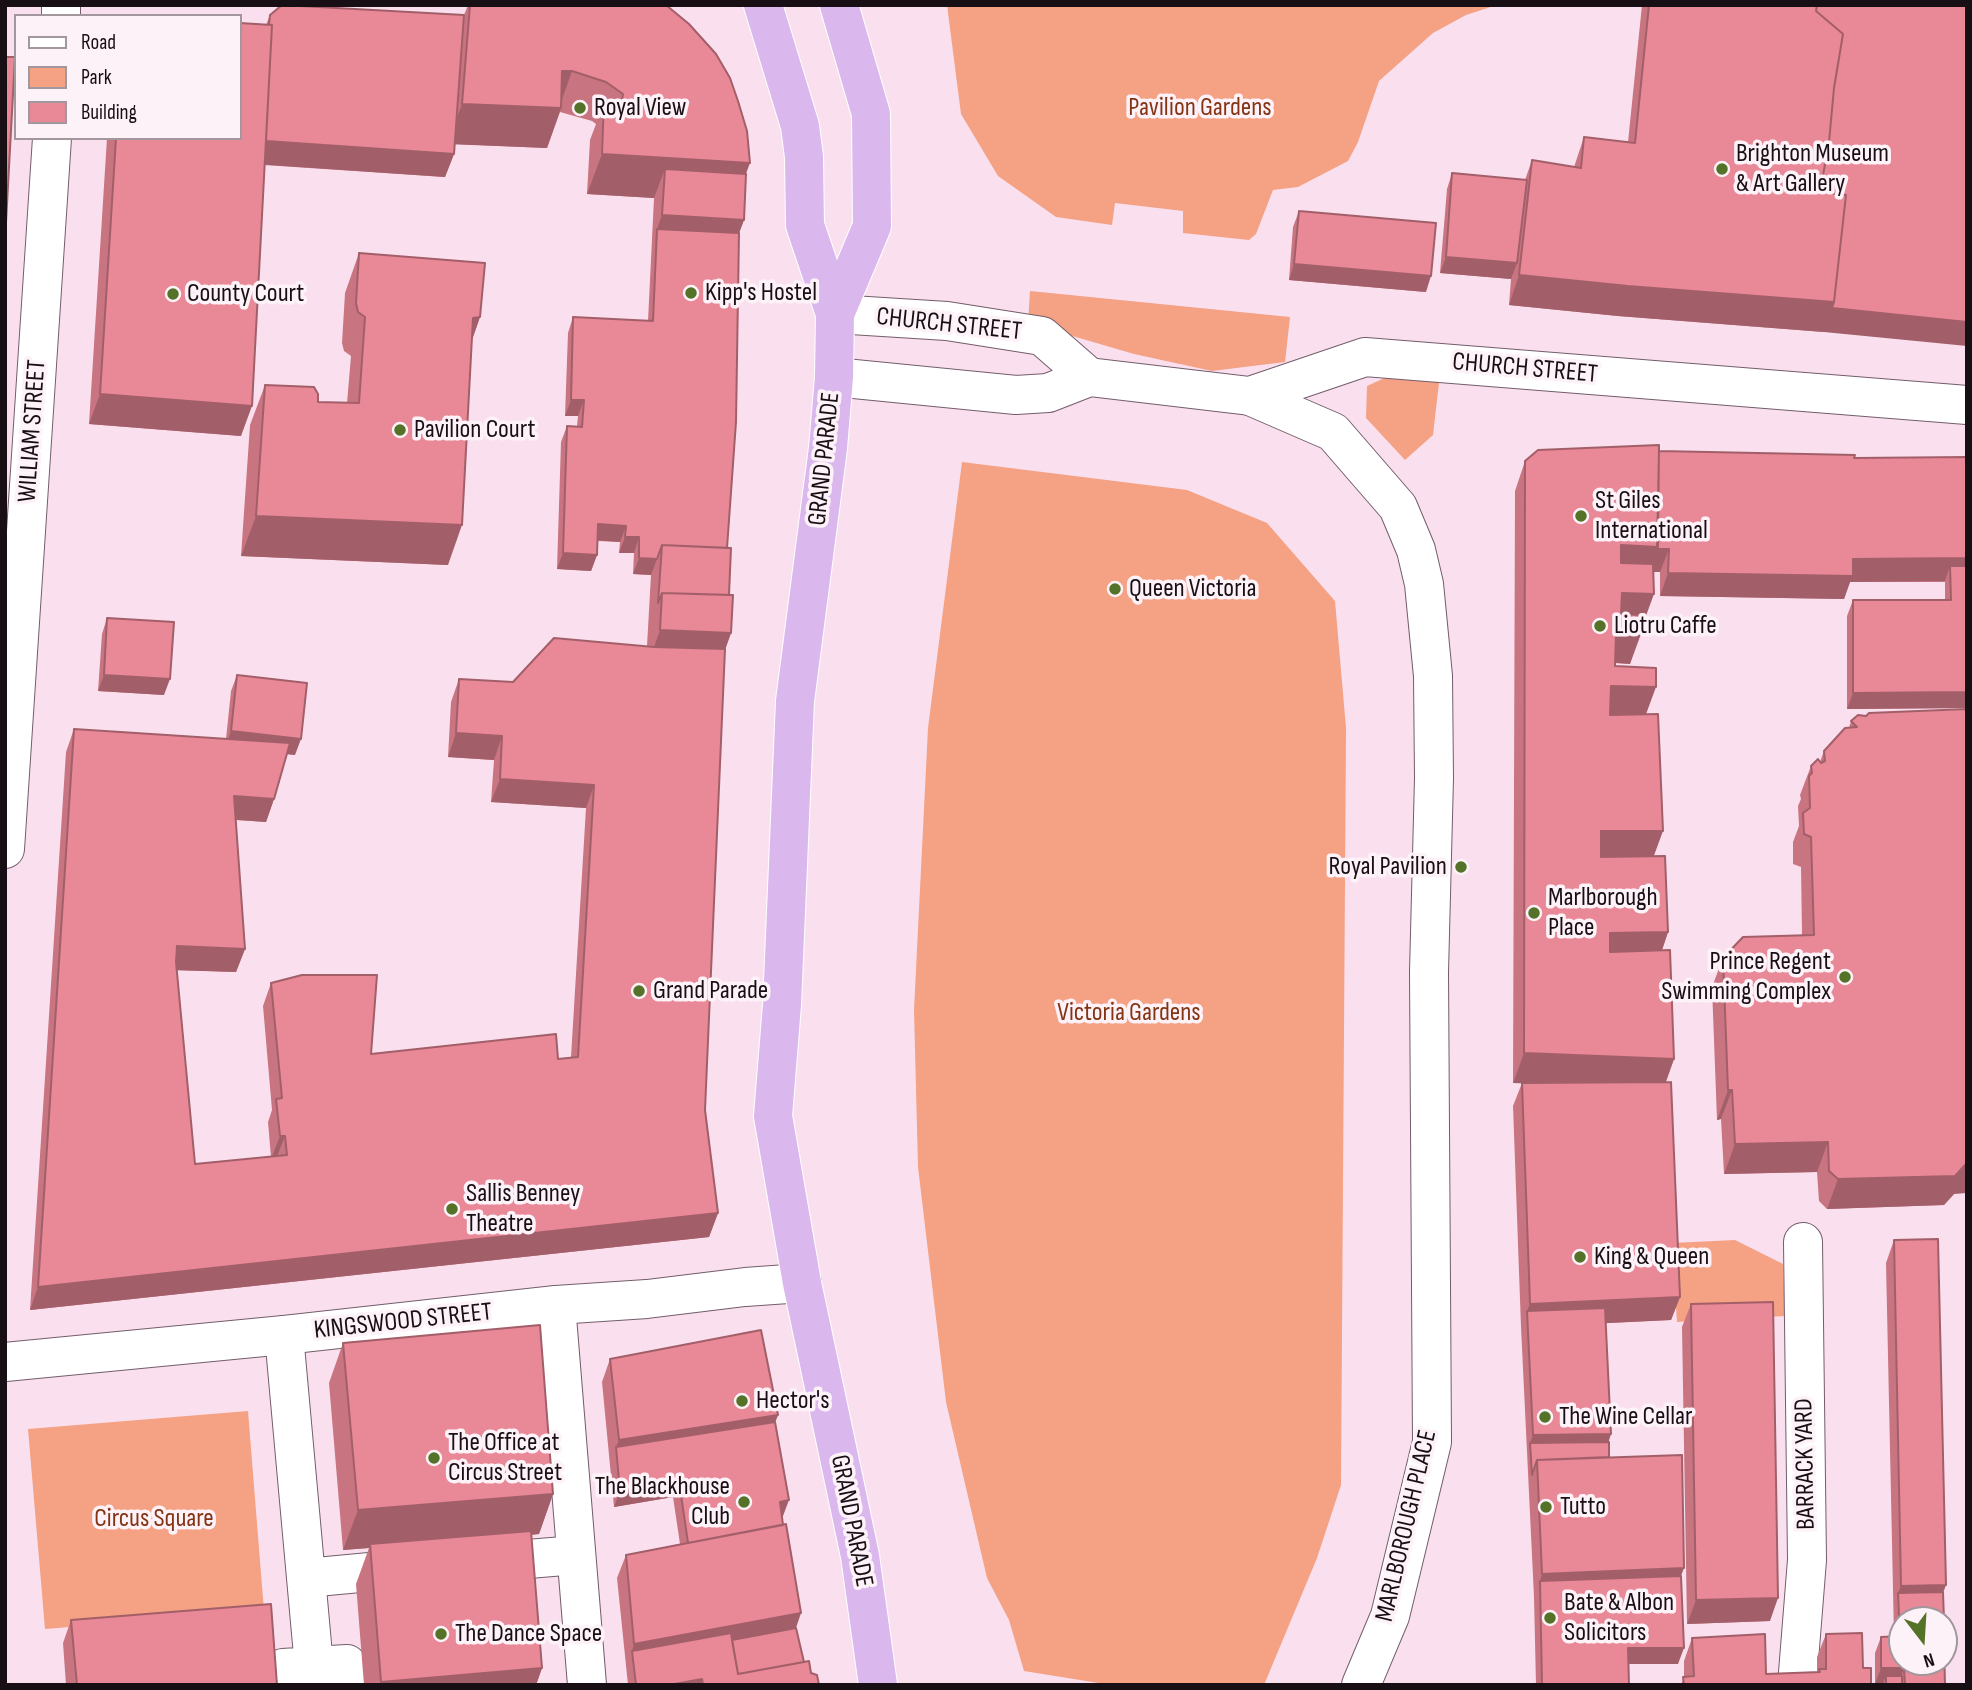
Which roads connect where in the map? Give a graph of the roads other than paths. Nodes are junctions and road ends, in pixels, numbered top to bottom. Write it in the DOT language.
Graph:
graph roads {
  1 [pos="763,5"];
  2 [pos="839,5"];
  3 [pos="52,140"];
  4 [pos="835,314"];
  5 [pos="834,377"];
  6 [pos="1089,377"];
  7 [pos="1250,396"];
  8 [pos="1967,405"];
  9 [pos="5,849"];
  10 [pos="1803,1242"];
  11 [pos="802,1283"];
  12 [pos="556,1305"];
  13 [pos="284,1335"];
  14 [pos="5,1362"];
  15 [pos="576,1555"];
  16 [pos="442,1566"];
  17 [pos="370,1572"];
  18 [pos="306,1578"];
  19 [pos="299,1675"];
  20 [pos="348,1685"];
  21 [pos="587,1685"];
  22 [pos="878,1685"];
  23 [pos="1362,1685"];
  24 [pos="1797,1685"];
  1 -- 4 [label="highway, GRAND PARADE"];
  2 -- 4 [label="highway, GRAND PARADE"];
  3 -- 9 [label="street, WILLIAM STREET"];
  4 -- 5 [label="highway, GRAND PARADE"];
  4 -- 6 [label="street, CHURCH STREET"];
  5 -- 6 [label="street, CHURCH STREET"];
  5 -- 11 [label="highway, GRAND PARADE"];
  6 -- 7 [label="street, CHURCH STREET"];
  7 -- 8 [label="street, CHURCH STREET"];
  7 -- 23 [label="street, MARLBOROUGH PLACE"];
  10 -- 24 [label="street, BARRACK YARD"];
  11 -- 12 [label="street, KINGSWOOD STREET"];
  11 -- 22 [label="highway, GRAND PARADE"];
  12 -- 13 [label="street, KINGSWOOD STREET"];
  12 -- 15 [label="street"];
  13 -- 14 [label="street, KINGSWOOD STREET"];
  13 -- 18 [label="street"];
  15 -- 16 [label="street"];
  15 -- 21 [label="street"];
  17 -- 18 [label="street"];
  18 -- 19 [label="street"];
  19 -- 20 [label="street"];
}
